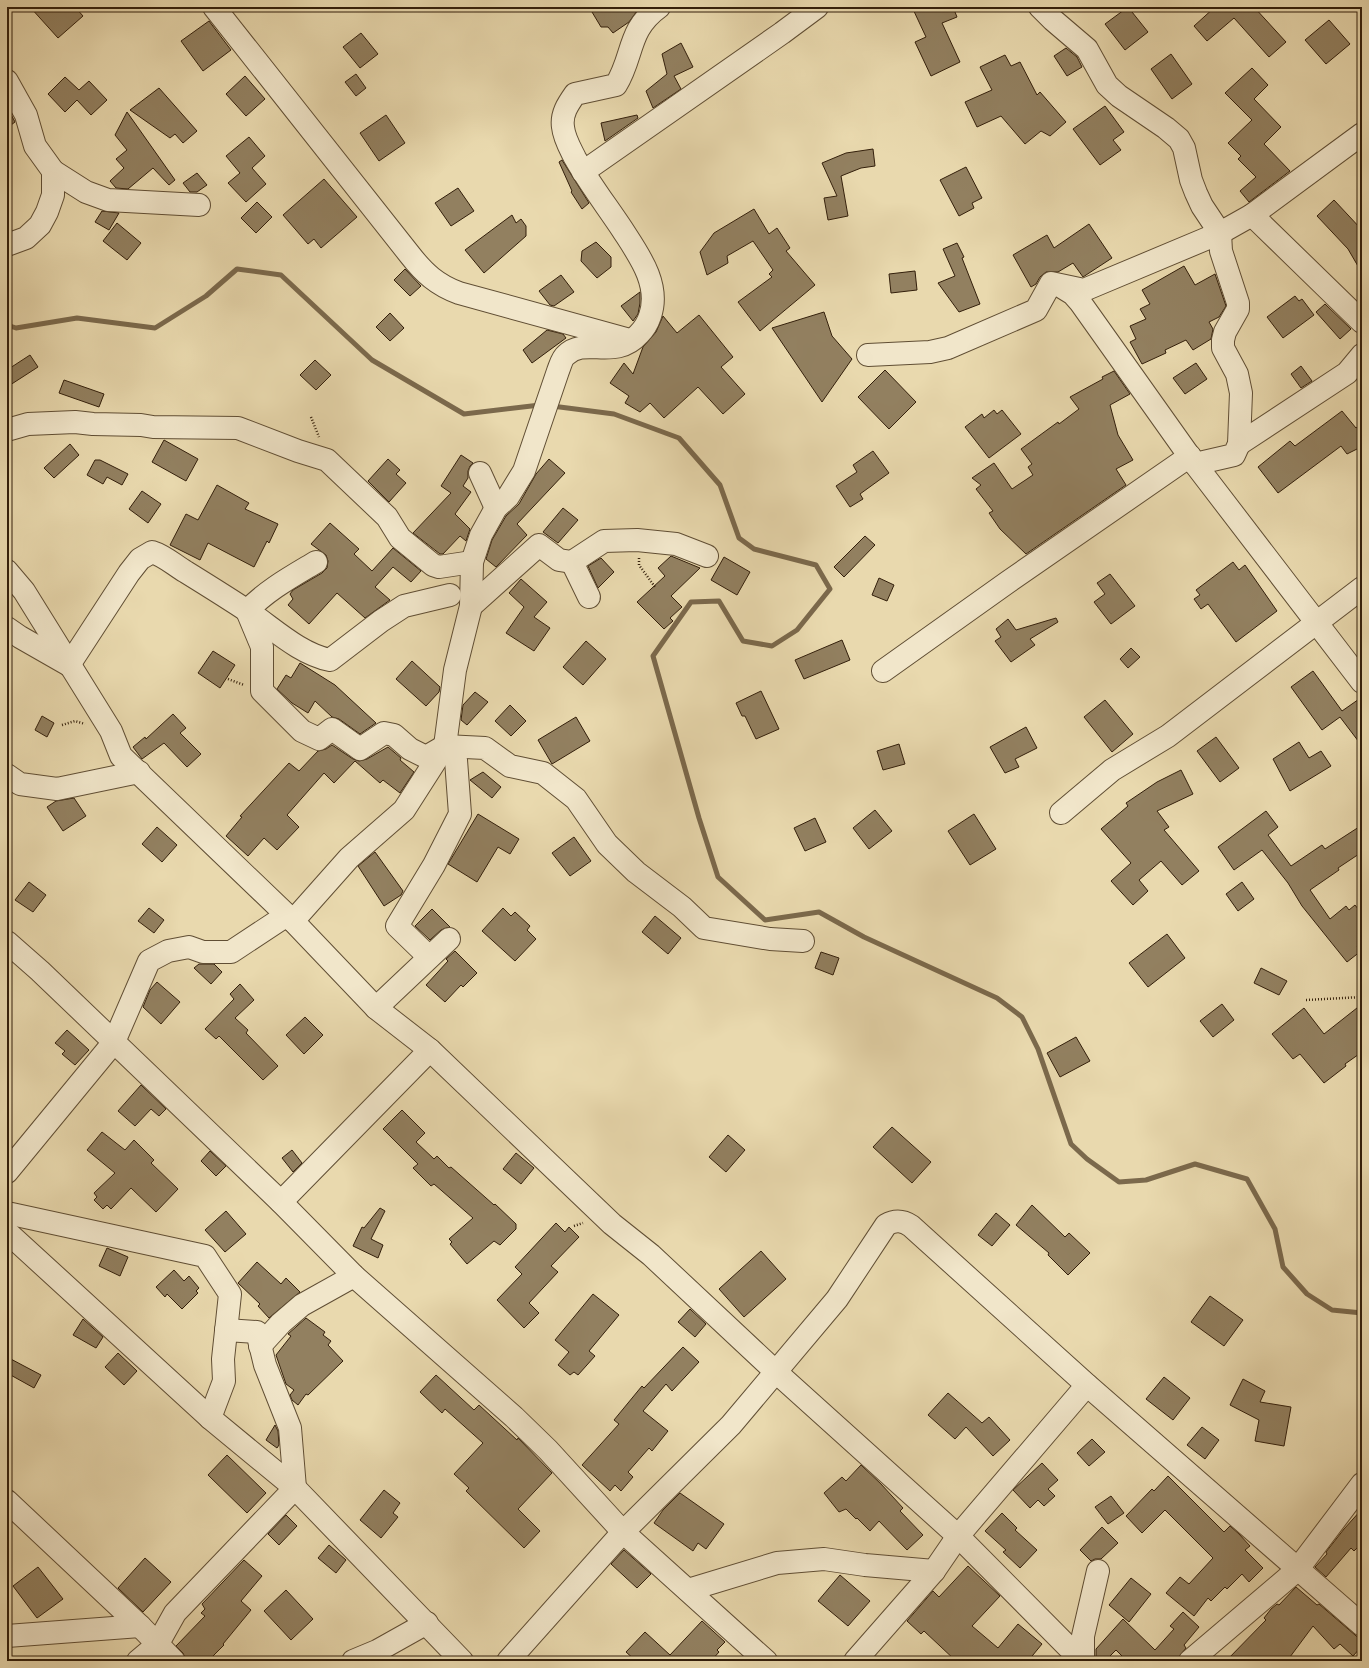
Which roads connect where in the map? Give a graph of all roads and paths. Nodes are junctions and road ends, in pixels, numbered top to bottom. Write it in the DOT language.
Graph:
graph roads {
  1 [pos="214,7"];
  2 [pos="659,7"];
  3 [pos="817,7"];
  4 [pos="1040,7"];
  5 [pos="7,81"];
  6 [pos="1362,134"];
  7 [pos="53,171"];
  8 [pos="583,172"];
  9 [pos="199,205"];
  10 [pos="1252,215"];
  11 [pos="1220,233"];
  12 [pos="7,245"];
  13 [pos="1051,283"];
  14 [pos="1362,322"];
  15 [pos="633,341"];
  16 [pos="868,355"];
  17 [pos="1362,355"];
  18 [pos="7,430"];
  19 [pos="1239,444"];
  20 [pos="1192,460"];
  21 [pos="480,473"];
  22 [pos="496,508"];
  23 [pos="637,540"];
  24 [pos="707,556"];
  25 [pos="316,562"];
  26 [pos="472,562"];
  27 [pos="572,562"];
  28 [pos="439,567"];
  29 [pos="7,571"];
  30 [pos="655,586"];
  31 [pos="1362,588"];
  32 [pos="450,594"];
  33 [pos="589,597"];
  34 [pos="471,606"];
  35 [pos="247,611"];
  36 [pos="1317,623"];
  37 [pos="7,628"];
  38 [pos="465,632"];
  39 [pos="69,665"];
  40 [pos="883,671"];
  41 [pos="1362,682"];
  42 [pos="445,746"];
  43 [pos="138,772"];
  44 [pos="7,775"];
  45 [pos="1061,813"];
  46 [pos="290,918"];
  47 [pos="449,939"];
  48 [pos="803,941"];
  49 [pos="7,942"];
  50 [pos="429,957"];
  51 [pos="1362,997"];
  52 [pos="1306,1000"];
  53 [pos="376,1008"];
  54 [pos="114,1042"];
  55 [pos="430,1050"];
  56 [pos="7,1172"];
  57 [pos="281,1202"];
  58 [pos="7,1213"];
  59 [pos="7,1232"];
  60 [pos="354,1276"];
  61 [pos="226,1330"];
  62 [pos="260,1346"];
  63 [pos="776,1372"];
  64 [pos="1087,1385"];
  65 [pos="210,1418"];
  66 [pos="1362,1484"];
  67 [pos="295,1488"];
  68 [pos="9,1507"];
  69 [pos="623,1532"];
  70 [pos="958,1536"];
  71 [pos="1297,1570"];
  72 [pos="934,1571"];
  73 [pos="1098,1571"];
  74 [pos="688,1590"];
  75 [pos="427,1623"];
  76 [pos="1362,1625"];
  77 [pos="140,1626"];
  78 [pos="7,1636"];
  79 [pos="157,1645"];
  80 [pos="138,1661"];
  81 [pos="174,1661"];
  82 [pos="353,1661"];
  83 [pos="462,1661"];
  84 [pos="508,1661"];
  85 [pos="766,1661"];
  86 [pos="855,1661"];
  87 [pos="1082,1661"];
  88 [pos="1190,1661"];
  1 -- 15 [label="street"];
  2 -- 8 [label="street"];
  3 -- 8 [label="street"];
  4 -- 11 [label="street"];
  5 -- 7 [label="street"];
  6 -- 10 [label="street"];
  7 -- 9 [label="street"];
  7 -- 12 [label="street"];
  8 -- 15 [label="street"];
  10 -- 11 [label="street"];
  10 -- 14 [label="street"];
  11 -- 13 [label="street"];
  11 -- 19 [label="street"];
  13 -- 16 [label="street"];
  13 -- 20 [label="street"];
  15 -- 22 [label="street"];
  17 -- 19 [label="street"];
  18 -- 28 [label="street"];
  19 -- 20 [label="street"];
  20 -- 36 [label="street"];
  20 -- 40 [label="street"];
  21 -- 22 [label="street"];
  22 -- 26 [label="street"];
  23 -- 24 [label="street"];
  23 -- 27 [label="street"];
  23 -- 30 [label="path"];
  25 -- 35 [label="street"];
  26 -- 28 [label="street"];
  26 -- 34 [label="street"];
  27 -- 33 [label="street"];
  27 -- 34 [label="street"];
  28 -- 32 [label="street"];
  29 -- 39 [label="street"];
  31 -- 36 [label="street"];
  32 -- 35 [label="street"];
  32 -- 38 [label="street"];
  34 -- 38 [label="street"];
  35 -- 39 [label="street"];
  35 -- 42 [label="street"];
  36 -- 41 [label="street"];
  36 -- 45 [label="street"];
  37 -- 39 [label="street"];
  38 -- 42 [label="street"];
  39 -- 43 [label="street"];
  42 -- 46 [label="street"];
  42 -- 48 [label="street"];
  42 -- 50 [label="street"];
  43 -- 44 [label="street"];
  43 -- 46 [label="street"];
  46 -- 53 [label="street"];
  46 -- 54 [label="street"];
  47 -- 50 [label="street"];
  49 -- 54 [label="street"];
  50 -- 53 [label="street"];
  51 -- 52 [label="path"];
  53 -- 55 [label="street"];
  54 -- 56 [label="street"];
  54 -- 57 [label="street"];
  55 -- 57 [label="street"];
  55 -- 63 [label="street"];
  57 -- 60 [label="street"];
  58 -- 61 [label="street"];
  59 -- 65 [label="street"];
  60 -- 62 [label="street"];
  60 -- 69 [label="street"];
  61 -- 62 [label="street"];
  61 -- 65 [label="street"];
  62 -- 67 [label="street"];
  63 -- 64 [label="street"];
  63 -- 69 [label="street"];
  63 -- 70 [label="street"];
  64 -- 70 [label="street"];
  64 -- 71 [label="street"];
  65 -- 67 [label="street"];
  66 -- 71 [label="street"];
  67 -- 75 [label="street"];
  67 -- 79 [label="street"];
  68 -- 77 [label="street"];
  69 -- 74 [label="street"];
  69 -- 84 [label="street"];
  70 -- 72 [label="street"];
  70 -- 87 [label="street"];
  71 -- 76 [label="street"];
  71 -- 88 [label="street"];
  72 -- 74 [label="street"];
  72 -- 86 [label="street"];
  73 -- 87 [label="street"];
  74 -- 85 [label="street"];
  75 -- 82 [label="street"];
  75 -- 83 [label="street"];
  77 -- 78 [label="street"];
  77 -- 79 [label="street"];
  79 -- 80 [label="street"];
  79 -- 81 [label="street"];
}
